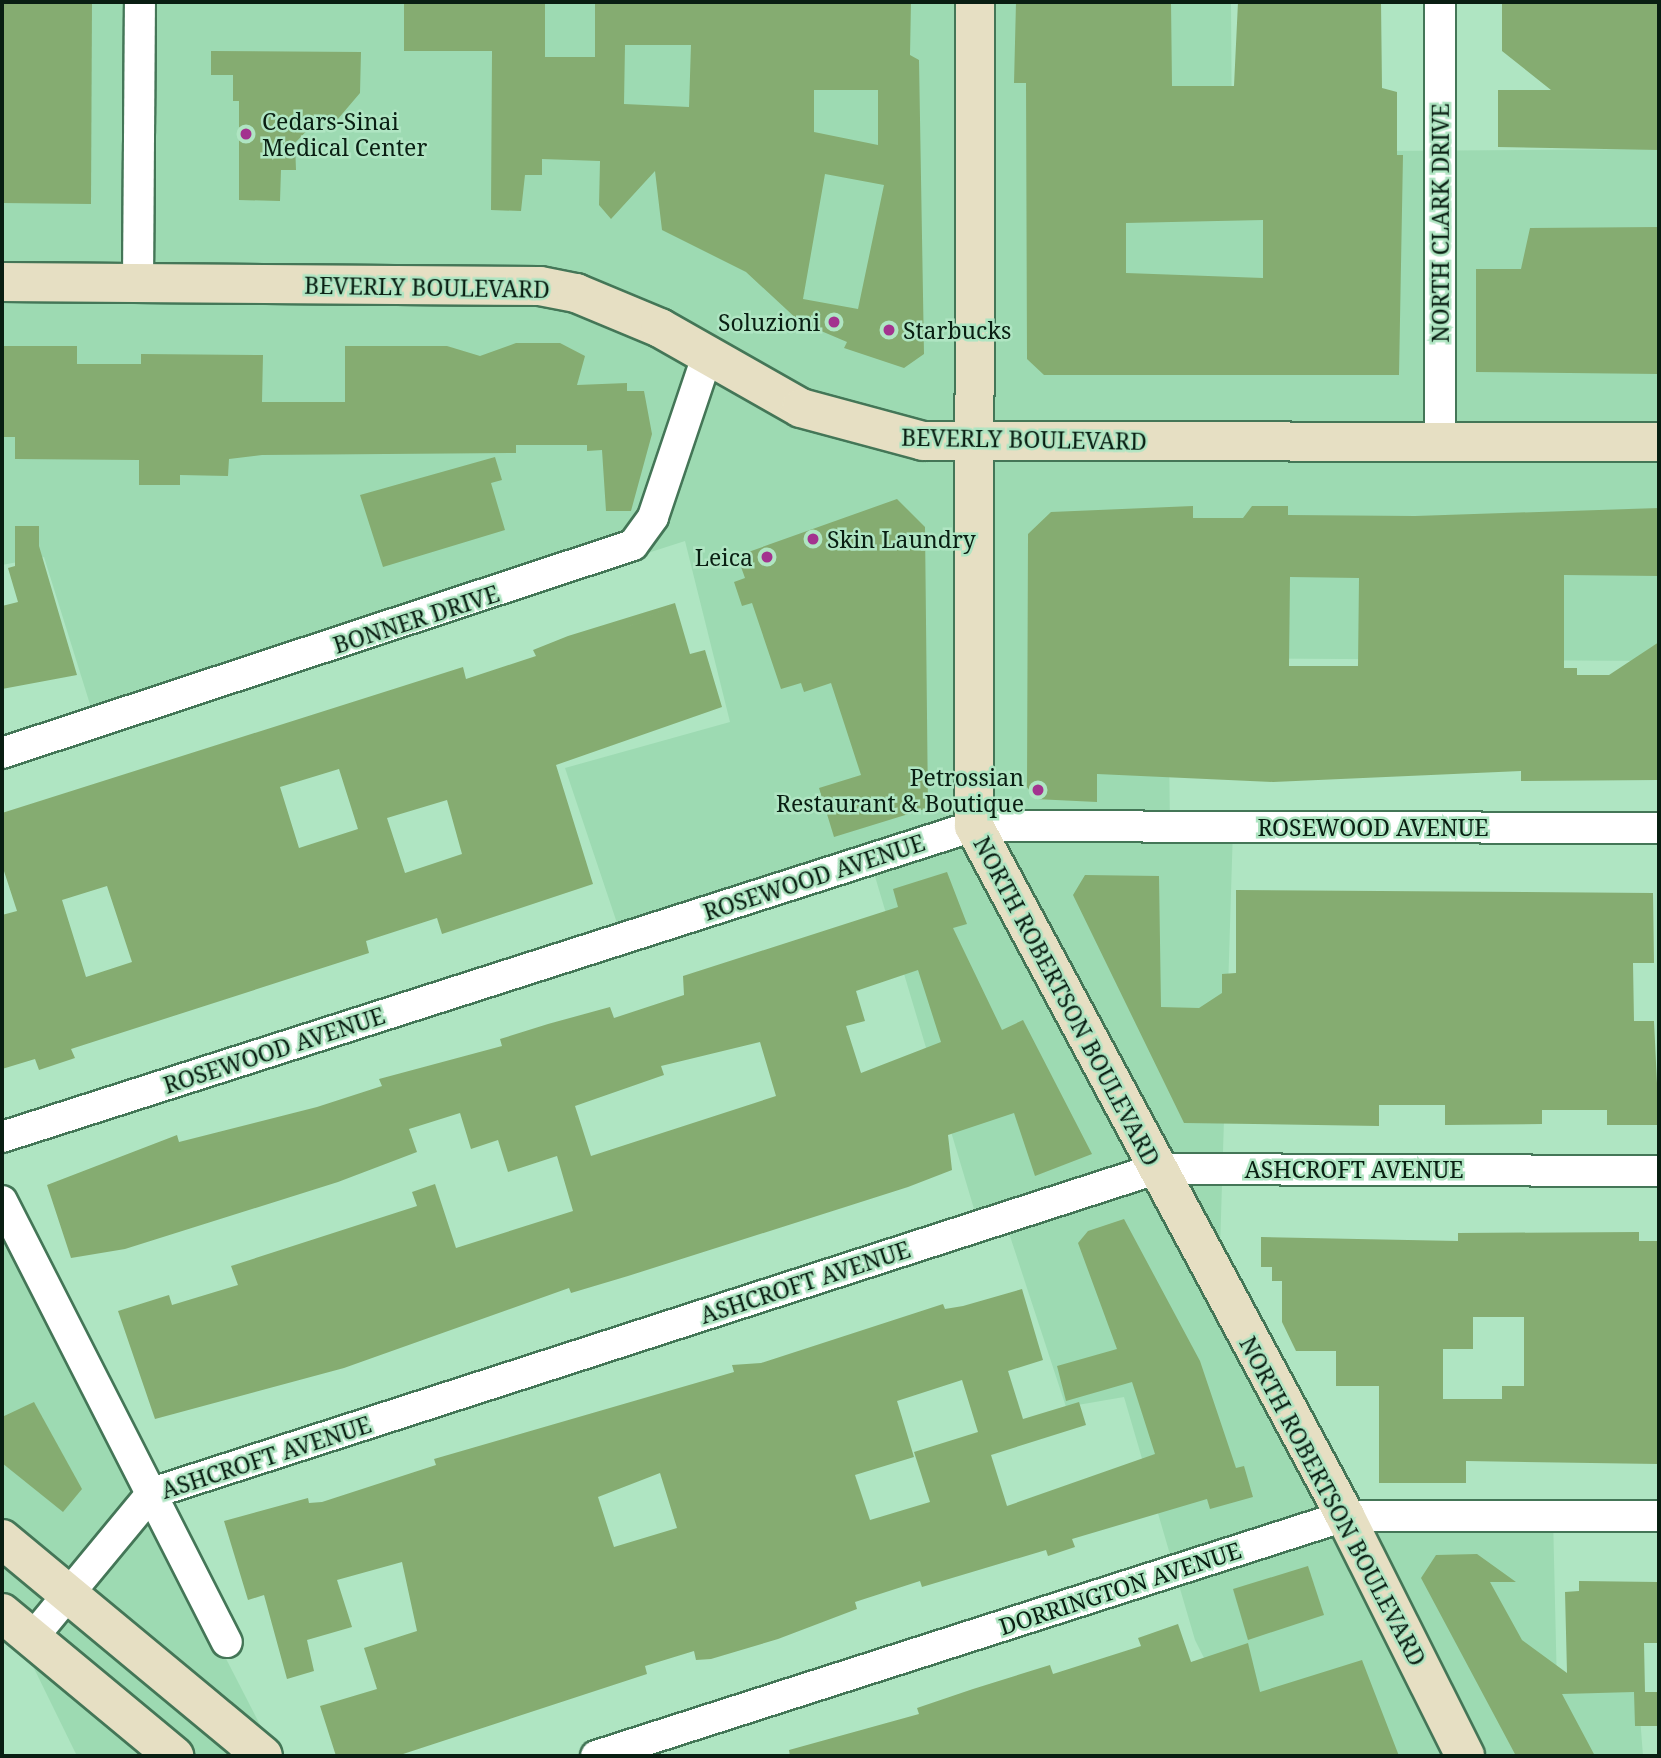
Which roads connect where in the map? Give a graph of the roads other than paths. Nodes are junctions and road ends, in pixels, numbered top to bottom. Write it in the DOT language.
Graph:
graph roads {
  1 [pos="140,2"];
  2 [pos="975,2"];
  3 [pos="1440,2"];
  4 [pos="2,282"];
  5 [pos="138,282"];
  6 [pos="708,355"];
  7 [pos="974,442"];
  8 [pos="1659,442"];
  9 [pos="1440,444"];
  10 [pos="2,752"];
  11 [pos="974,826"];
  12 [pos="1659,828"];
  13 [pos="2,1137"];
  14 [pos="1156,1168"];
  15 [pos="1659,1171"];
  16 [pos="2,1201"];
  17 [pos="152,1493"];
  18 [pos="1345,1516"];
  19 [pos="1659,1516"];
  20 [pos="2,1539"];
  21 [pos="70,1596"];
  22 [pos="2,1613"];
  23 [pos="33,1637"];
  24 [pos="227,1642"];
  25 [pos="173,1756"];
  26 [pos="263,1756"];
  27 [pos="596,1756"];
  28 [pos="1465,1756"];
  1 -- 5 [label="street"];
  2 -- 7 [label="main road, NORTH ROBERTSON BOULEVARD"];
  3 -- 9 [label="street, NORTH CLARK DRIVE"];
  4 -- 5 [label="main road, BEVERLY BOULEVARD"];
  5 -- 6 [label="main road, BEVERLY BOULEVARD"];
  6 -- 7 [label="main road, BEVERLY BOULEVARD"];
  6 -- 10 [label="street, BONNER DRIVE"];
  7 -- 9 [label="main road, BEVERLY BOULEVARD"];
  7 -- 11 [label="main road, NORTH ROBERTSON BOULEVARD"];
  8 -- 9 [label="main road, BEVERLY BOULEVARD"];
  11 -- 12 [label="street, ROSEWOOD AVENUE"];
  11 -- 13 [label="street, ROSEWOOD AVENUE"];
  11 -- 14 [label="main road, NORTH ROBERTSON BOULEVARD"];
  14 -- 15 [label="street, ASHCROFT AVENUE"];
  14 -- 17 [label="street, ASHCROFT AVENUE"];
  14 -- 18 [label="main road, NORTH ROBERTSON BOULEVARD"];
  16 -- 17 [label="street"];
  17 -- 21 [label="street, ASHCROFT AVENUE"];
  17 -- 24 [label="street"];
  18 -- 19 [label="street, DORRINGTON AVENUE"];
  18 -- 27 [label="street, DORRINGTON AVENUE"];
  18 -- 28 [label="main road, NORTH ROBERTSON BOULEVARD"];
  20 -- 21 [label="main road"];
  21 -- 23 [label="street, ASHCROFT AVENUE"];
  21 -- 26 [label="main road"];
  22 -- 23 [label="main road"];
  23 -- 25 [label="main road"];
}
